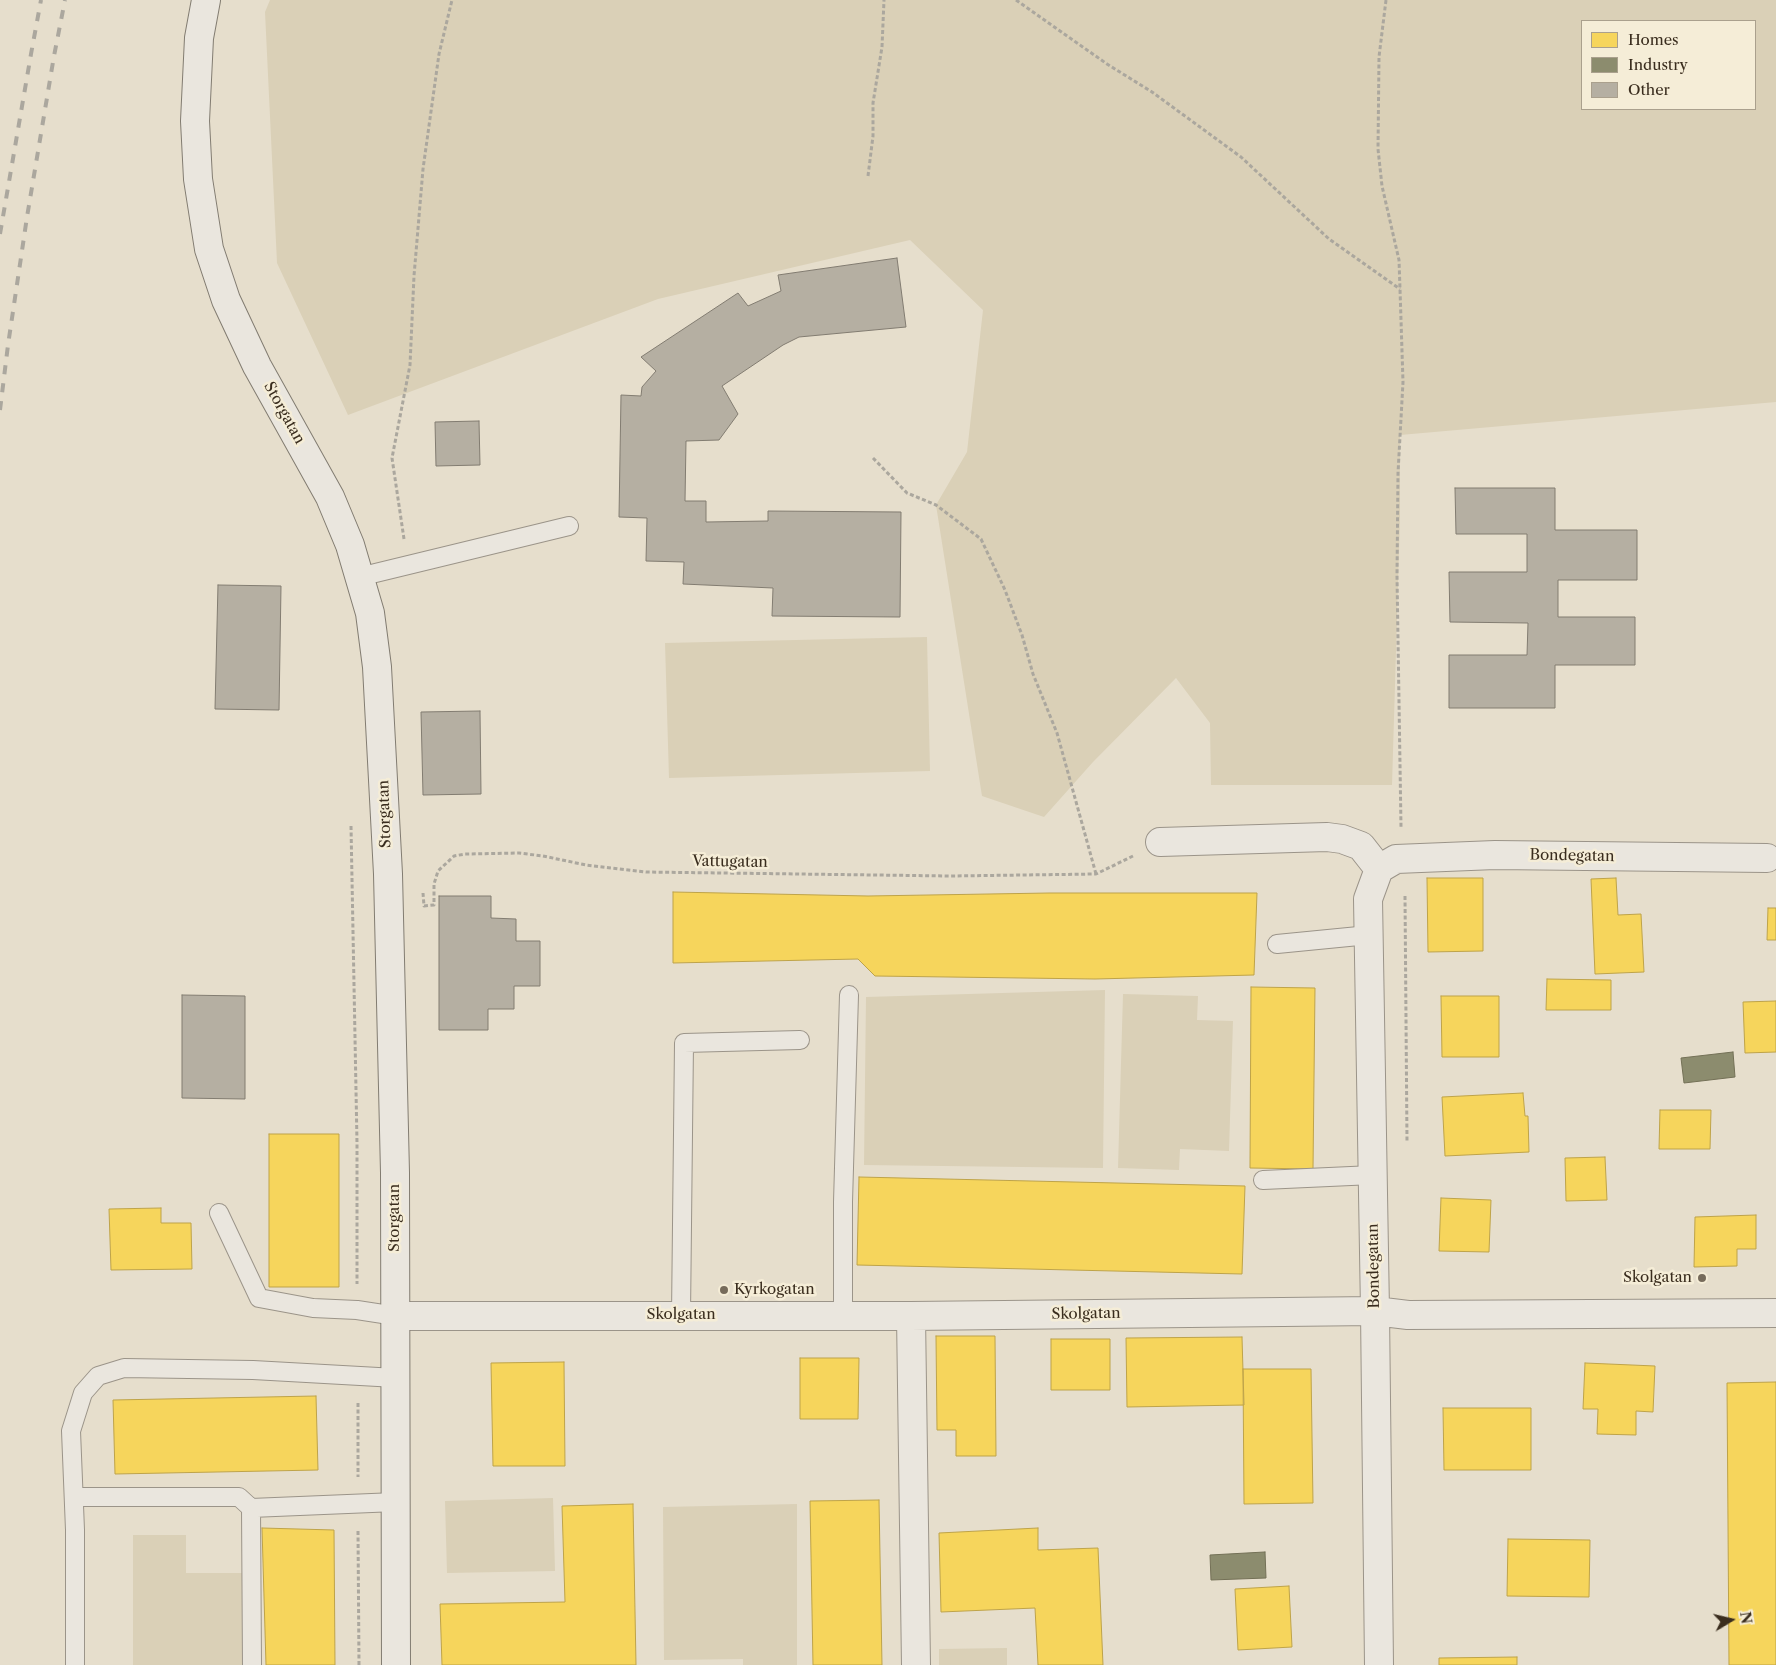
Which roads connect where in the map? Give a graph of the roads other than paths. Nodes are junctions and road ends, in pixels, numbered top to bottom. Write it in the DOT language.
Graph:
graph roads {
  1 [pos="206,0"];
  2 [pos="569,526"];
  3 [pos="359,578"];
  4 [pos="1160,842"];
  5 [pos="1767,858"];
  6 [pos="1379,869"];
  7 [pos="1369,935"];
  8 [pos="1277,944"];
  9 [pos="849,995"];
  10 [pos="800,1040"];
  11 [pos="1373,1175"];
  12 [pos="1263,1180"];
  13 [pos="219,1213"];
  14 [pos="1375,1311"];
  15 [pos="1776,1313"];
  16 [pos="681,1315"];
  17 [pos="396,1316"];
  18 [pos="842,1316"];
  19 [pos="911,1316"];
  20 [pos="396,1378"];
  21 [pos="74,1497"];
  22 [pos="396,1502"];
  23 [pos="251,1508"];
  24 [pos="75,1665"];
  25 [pos="252,1665"];
  26 [pos="396,1665"];
  27 [pos="916,1665"];
  28 [pos="1379,1665"];
  1 -- 3 [label="street, Storgatan"];
  2 -- 3 [label="lane"];
  3 -- 17 [label="street, Storgatan"];
  4 -- 6 [label="street"];
  5 -- 6 [label="street, Bondegatan"];
  6 -- 7 [label="street, Bondegatan"];
  7 -- 8 [label="lane"];
  7 -- 11 [label="street, Bondegatan"];
  9 -- 18 [label="lane"];
  10 -- 16 [label="lane"];
  11 -- 12 [label="lane"];
  11 -- 14 [label="street, Bondegatan"];
  13 -- 17 [label="lane"];
  14 -- 15 [label="street, Skolgatan"];
  14 -- 19 [label="street, Skolgatan"];
  14 -- 28 [label="street, Bondegatan"];
  16 -- 17 [label="street, Skolgatan"];
  16 -- 18 [label="street, Skolgatan"];
  17 -- 20 [label="street, Storgatan"];
  18 -- 19 [label="street, Skolgatan"];
  19 -- 27 [label="street"];
  20 -- 21 [label="lane"];
  20 -- 22 [label="street, Storgatan"];
  21 -- 23 [label="lane"];
  21 -- 24 [label="lane"];
  22 -- 23 [label="lane"];
  22 -- 26 [label="street, Storgatan"];
  23 -- 25 [label="lane"];
}
